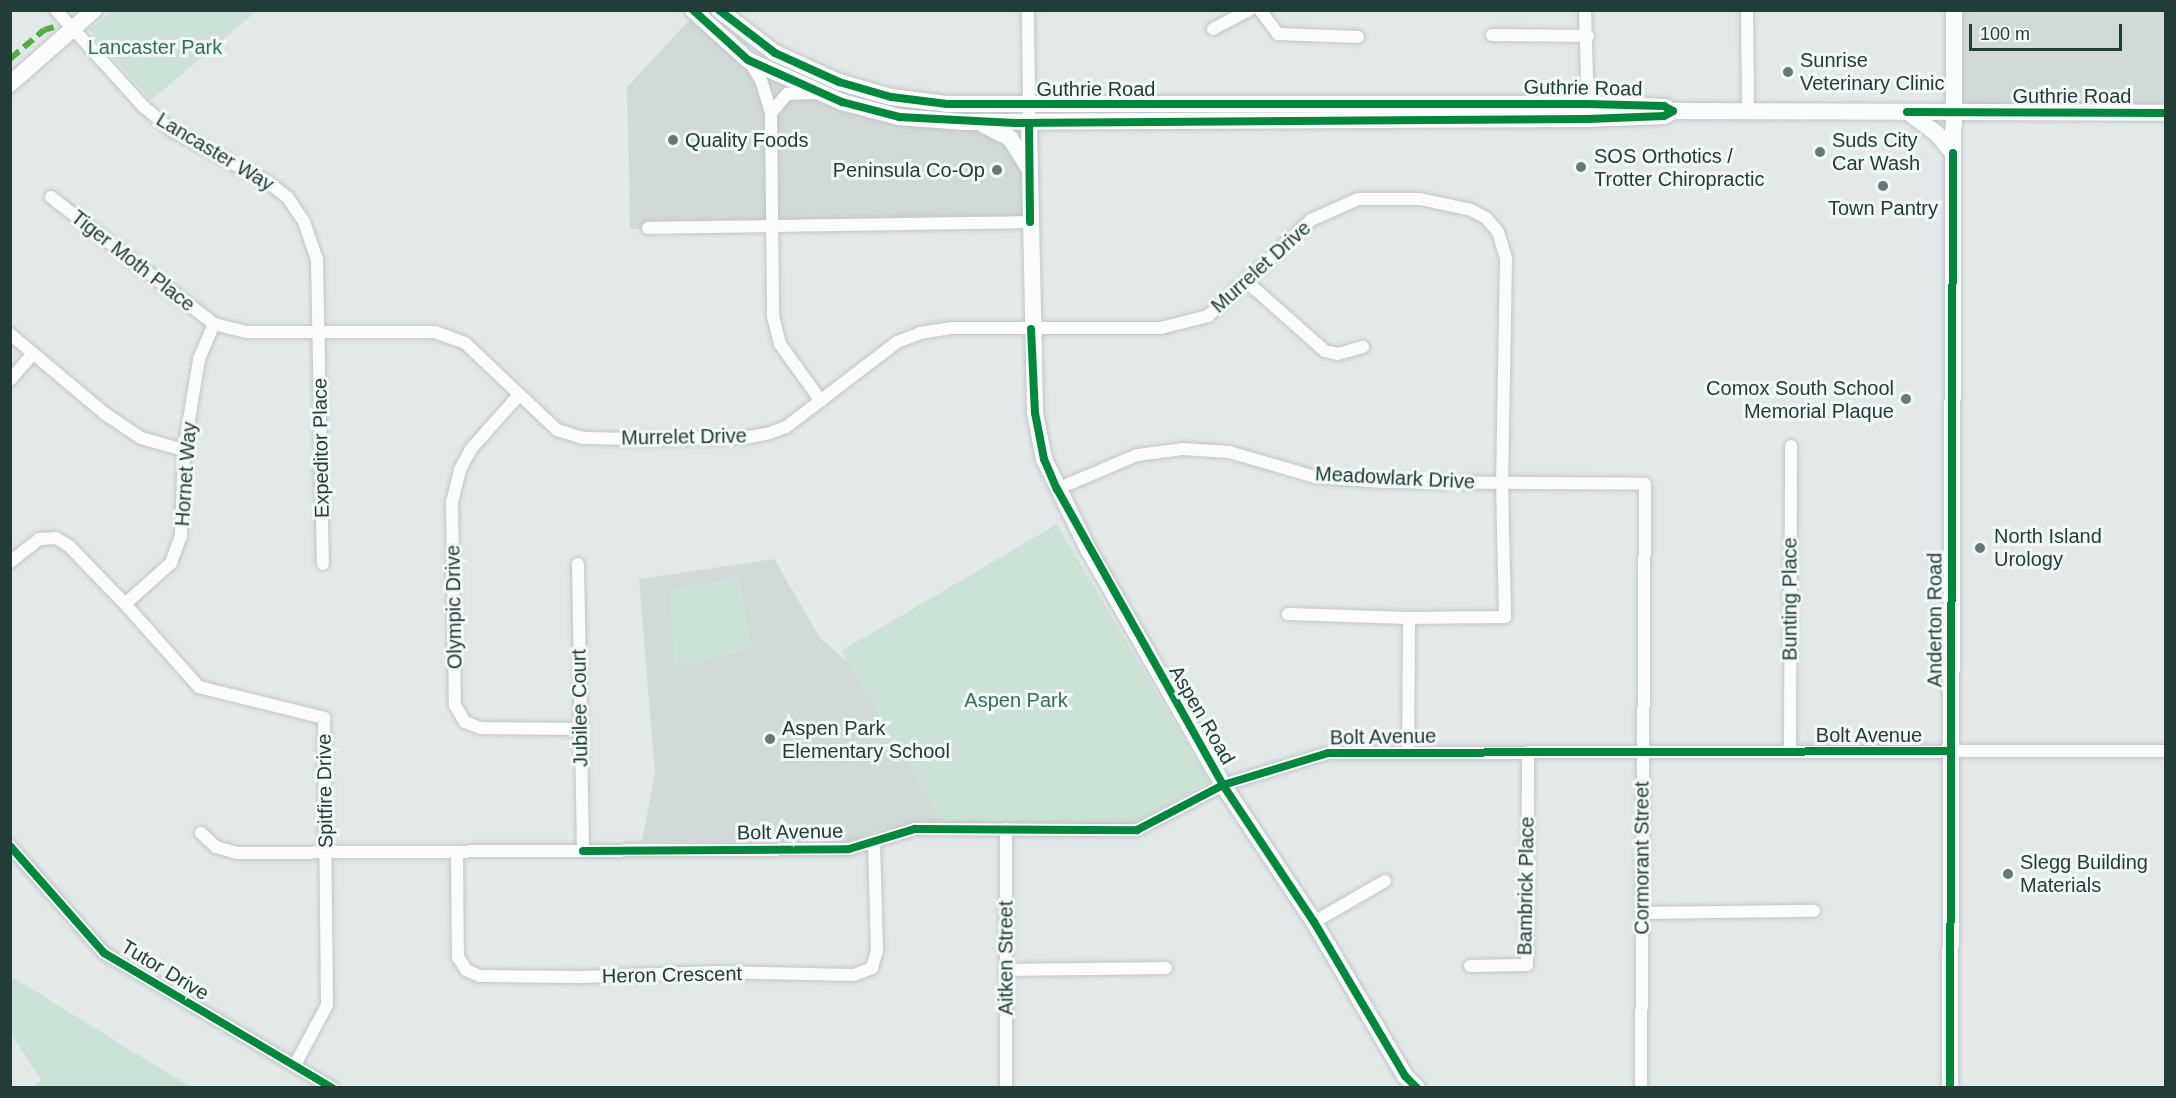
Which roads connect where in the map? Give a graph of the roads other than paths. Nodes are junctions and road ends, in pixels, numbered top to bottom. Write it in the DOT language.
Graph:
graph roads {
  1 [pos="56,10"];
  2 [pos="94,10"];
  3 [pos="693,10"];
  4 [pos="719,10"];
  5 [pos="1028,10"];
  6 [pos="1249,10"];
  7 [pos="1260,10"];
  8 [pos="1585,10"];
  9 [pos="1747,10"];
  10 [pos="1954,10"];
  11 [pos="73,29"];
  12 [pos="1213,29"];
  13 [pos="1492,35"];
  14 [pos="1588,36"];
  15 [pos="1358,37"];
  16 [pos="748,60"];
  17 [pos="10,84"];
  18 [pos="821,93"];
  19 [pos="1029,105"];
  20 [pos="1588,111"];
  21 [pos="1748,111"];
  22 [pos="1907,112"];
  23 [pos="1953,112"];
  24 [pos="2166,112"];
  25 [pos="771,113"];
  26 [pos="978,122"];
  27 [pos="1029,123"];
  28 [pos="1953,153"];
  29 [pos="1030,172"];
  30 [pos="51,197"];
  31 [pos="1030,222"];
  32 [pos="771,226"];
  33 [pos="648,228"];
  34 [pos="1247,282"];
  35 [pos="214,324"];
  36 [pos="1031,329"];
  37 [pos="319,332"];
  38 [pos="10,334"];
  39 [pos="1363,346"];
  40 [pos="33,354"];
  41 [pos="10,380"];
  42 [pos="519,395"];
  43 [pos="821,401"];
  44 [pos="1791,447"];
  45 [pos="184,450"];
  46 [pos="1641,481"];
  47 [pos="1502,483"];
  48 [pos="1057,489"];
  49 [pos="10,562"];
  50 [pos="323,564"];
  51 [pos="578,564"];
  52 [pos="124,604"];
  53 [pos="1288,614"];
  54 [pos="1409,618"];
  55 [pos="580,729"];
  56 [pos="2166,751"];
  57 [pos="1408,752"];
  58 [pos="1528,752"];
  59 [pos="1643,752"];
  60 [pos="1790,752"];
  61 [pos="1951,752"];
  62 [pos="1223,785"];
  63 [pos="1006,829"];
  64 [pos="201,833"];
  65 [pos="874,842"];
  66 [pos="10,846"];
  67 [pos="583,851"];
  68 [pos="457,852"];
  69 [pos="327,853"];
  70 [pos="1385,881"];
  71 [pos="1814,911"];
  72 [pos="1642,913"];
  73 [pos="1314,922"];
  74 [pos="1470,966"];
  75 [pos="1166,968"];
  76 [pos="1005,970"];
  77 [pos="295,1065"];
  78 [pos="332,1088"];
  79 [pos="1006,1088"];
  80 [pos="1417,1088"];
  81 [pos="1641,1088"];
  82 [pos="1950,1088"];
  1 -- 11 [label="street, Lancaster Way"];
  2 -- 11 [label="main road"];
  3 -- 16 [label="main road, Guthrie Road"];
  4 -- 19 [label="main road, Guthrie Road"];
  5 -- 19 [label="street, Aspen Road"];
  6 -- 12 [label="street"];
  7 -- 15 [label="street"];
  8 -- 14 [label="street"];
  9 -- 21 [label="street"];
  10 -- 23 [label="main road, Anderton Road"];
  11 -- 17 [label="main road"];
  11 -- 37 [label="street, Lancaster Way"];
  13 -- 14 [label="street"];
  14 -- 20 [label="street"];
  16 -- 18 [label="main road, Guthrie Road"];
  16 -- 25 [label="street"];
  18 -- 25 [label="street"];
  18 -- 26 [label="main road, Guthrie Road"];
  19 -- 20 [label="main road, Guthrie Road"];
  19 -- 27 [label="street, Aspen Road"];
  20 -- 21 [label="main road, Guthrie Road"];
  20 -- 27 [label="main road, Guthrie Road"];
  21 -- 22 [label="main road, Guthrie Road"];
  22 -- 23 [label="main road, Guthrie Road"];
  22 -- 28 [label="main road"];
  23 -- 24 [label="main road, Guthrie Road"];
  23 -- 28 [label="main road, Anderton Road"];
  25 -- 32 [label="street"];
  26 -- 27 [label="main road, Guthrie Road"];
  26 -- 29 [label="main road"];
  27 -- 29 [label="main road, Aspen Road"];
  28 -- 61 [label="main road, Anderton Road"];
  29 -- 31 [label="main road, Aspen Road"];
  30 -- 35 [label="street, Tiger Moth Place"];
  31 -- 32 [label="street"];
  31 -- 36 [label="main road, Aspen Road"];
  32 -- 33 [label="street"];
  32 -- 43 [label="street"];
  34 -- 36 [label="street, Murrelet Drive"];
  34 -- 39 [label="street"];
  34 -- 47 [label="street, Murrelet Drive"];
  35 -- 37 [label="street, Murrelet Drive"];
  35 -- 45 [label="street, Hornet Way"];
  36 -- 43 [label="street, Murrelet Drive"];
  36 -- 48 [label="main road, Aspen Road"];
  37 -- 42 [label="street, Murrelet Drive"];
  37 -- 50 [label="street, Expeditor Place"];
  38 -- 40 [label="street"];
  40 -- 41 [label="street"];
  40 -- 45 [label="street"];
  42 -- 43 [label="street, Murrelet Drive"];
  42 -- 55 [label="street, Olympic Drive"];
  44 -- 60 [label="street, Bunting Place"];
  45 -- 52 [label="street, Hornet Way"];
  46 -- 47 [label="street, Meadowlark Drive"];
  46 -- 59 [label="street, Cormorant Street"];
  47 -- 48 [label="street, Meadowlark Drive"];
  47 -- 54 [label="street, Murrelet Drive"];
  48 -- 62 [label="main road, Aspen Road"];
  49 -- 52 [label="street, Spitfire Drive"];
  51 -- 55 [label="street, Jubilee Court"];
  52 -- 69 [label="street, Spitfire Drive"];
  53 -- 54 [label="street"];
  54 -- 57 [label="street"];
  55 -- 67 [label="street, Jubilee Court"];
  56 -- 61 [label="street, Bolt Avenue"];
  57 -- 58 [label="street, Bolt Avenue"];
  57 -- 62 [label="street, Bolt Avenue"];
  58 -- 59 [label="street, Bolt Avenue"];
  58 -- 74 [label="street, Bambrick Place"];
  59 -- 60 [label="street, Bolt Avenue"];
  59 -- 72 [label="street, Cormorant Street"];
  60 -- 61 [label="street, Bolt Avenue"];
  61 -- 82 [label="main road, Anderton Road"];
  62 -- 63 [label="street, Bolt Avenue"];
  62 -- 73 [label="main road, Aspen Road"];
  63 -- 65 [label="street, Bolt Avenue"];
  63 -- 76 [label="street, Aitken Street"];
  64 -- 69 [label="street, Bolt Avenue"];
  65 -- 67 [label="street, Bolt Avenue"];
  65 -- 68 [label="street, Heron Crescent"];
  66 -- 77 [label="street, Tutor Drive"];
  67 -- 68 [label="street, Bolt Avenue"];
  68 -- 69 [label="street, Bolt Avenue"];
  69 -- 77 [label="street, Spitfire Drive"];
  70 -- 73 [label="street"];
  71 -- 72 [label="street"];
  72 -- 81 [label="street, Cormorant Street"];
  73 -- 80 [label="main road, Aspen Road"];
  75 -- 76 [label="street"];
  76 -- 79 [label="street, Aitken Street"];
  77 -- 78 [label="street, Tutor Drive"];
}
